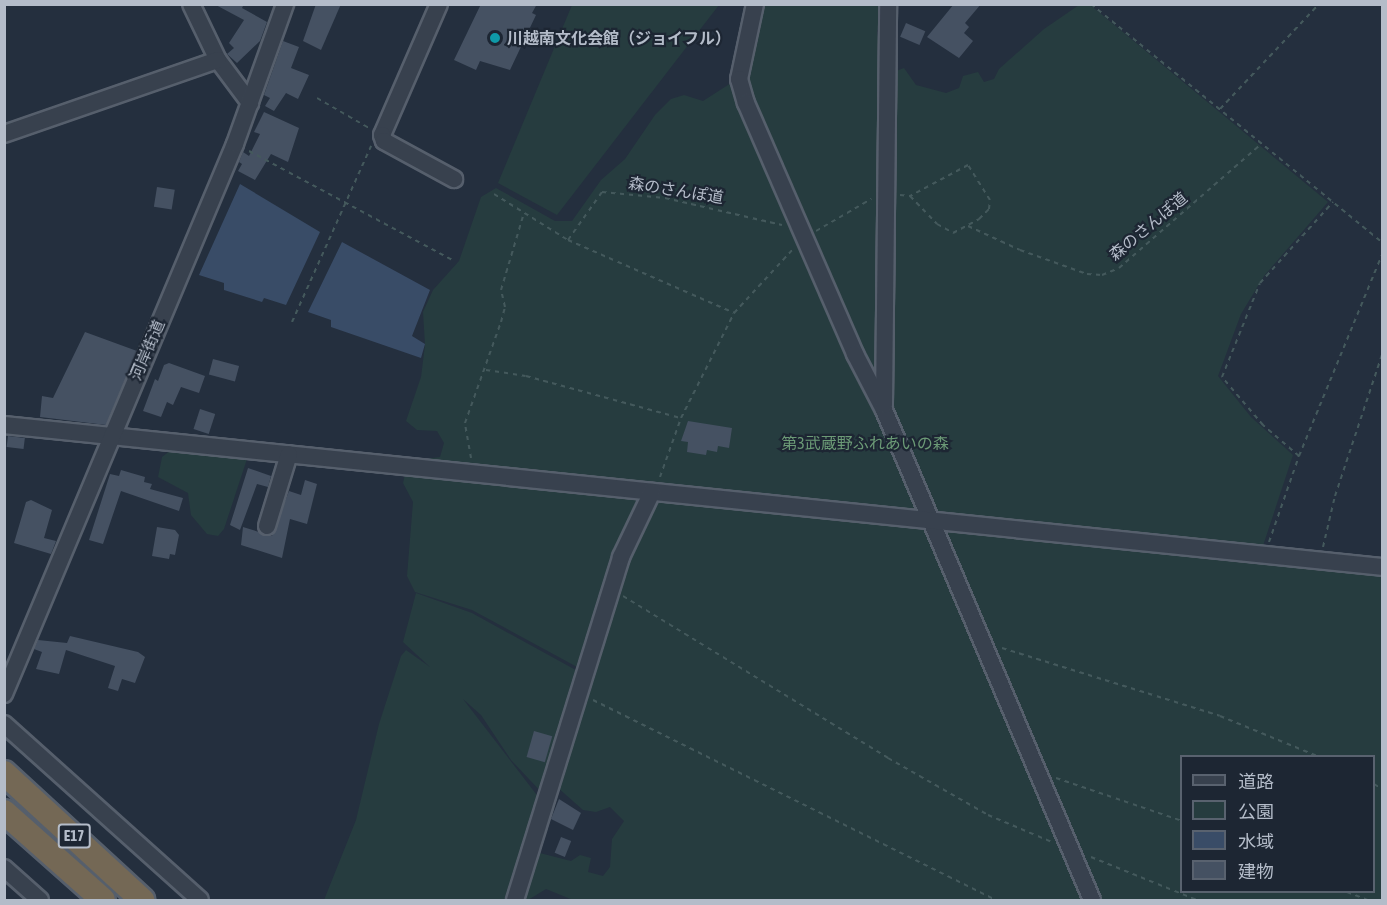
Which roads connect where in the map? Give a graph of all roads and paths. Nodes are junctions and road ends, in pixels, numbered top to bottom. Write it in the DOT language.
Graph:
graph roads {
  1 [pos="190,4"];
  2 [pos="285,4"];
  3 [pos="440,4"];
  4 [pos="755,4"];
  5 [pos="888,4"];
  6 [pos="1091,4"];
  7 [pos="1318,4"];
  8 [pos="218,60"];
  9 [pos="317,98"];
  10 [pos="250,103"];
  11 [pos="1220,109"];
  12 [pos="4,134"];
  13 [pos="380,134"];
  14 [pos="235,144"];
  15 [pos="1261,144"];
  16 [pos="454,179"];
  17 [pos="887,192"];
  18 [pos="494,194"];
  19 [pos="910,196"];
  20 [pos="1333,202"];
  21 [pos="345,204"];
  22 [pos="524,213"];
  23 [pos="968,226"];
  24 [pos="804,233"];
  25 [pos="568,240"];
  26 [pos="1383,242"];
  27 [pos="1383,255"];
  28 [pos="452,260"];
  29 [pos="734,313"];
  30 [pos="292,322"];
  31 [pos="1383,355"];
  32 [pos="486,370"];
  33 [pos="884,410"];
  34 [pos="681,418"];
  35 [pos="4,425"];
  36 [pos="111,436"];
  37 [pos="289,454"];
  38 [pos="1299,456"];
  39 [pos="468,473"];
  40 [pos="653,492"];
  41 [pos="931,522"];
  42 [pos="267,526"];
  43 [pos="1264,556"];
  44 [pos="1319,561"];
  45 [pos="1383,567"];
  46 [pos="611,588"];
  47 [pos="983,644"];
  48 [pos="580,693"];
  49 [pos="4,694"];
  50 [pos="4,724"];
  51 [pos="1315,755"];
  52 [pos="4,773"];
  53 [pos="1039,774"];
  54 [pos="4,812"];
  55 [pos="1180,820"];
  56 [pos="1070,849"];
  57 [pos="4,868"];
  58 [pos="1352,893"];
  59 [pos="40,900"];
  60 [pos="103,900"];
  61 [pos="142,900"];
  62 [pos="200,900"];
  63 [pos="516,900"];
  64 [pos="996,900"];
  65 [pos="1092,900"];
  66 [pos="1197,900"];
  67 [pos="1368,900"];
  1 -- 8 [label="street"];
  2 -- 10 [label="street, 河岸街道"];
  3 -- 13 [label="street"];
  4 -- 24 [label="street"];
  5 -- 17 [label="street"];
  6 -- 11 [label="path"];
  7 -- 11 [label="path"];
  8 -- 10 [label="street"];
  8 -- 12 [label="street"];
  9 -- 13 [label="path"];
  10 -- 14 [label="street, 河岸街道"];
  11 -- 15 [label="path"];
  13 -- 16 [label="street"];
  13 -- 21 [label="path"];
  14 -- 21 [label="path"];
  14 -- 36 [label="street, 河岸街道"];
  15 -- 20 [label="path"];
  15 -- 23 [label="path, 森のさんぽ道"];
  17 -- 19 [label="path"];
  17 -- 24 [label="path"];
  17 -- 33 [label="street"];
  18 -- 22 [label="path"];
  19 -- 23 [label="path, 森のさんぽ道"];
  19 -- 23 [label="path"];
  20 -- 26 [label="path"];
  20 -- 38 [label="path"];
  21 -- 28 [label="path"];
  21 -- 30 [label="path"];
  22 -- 25 [label="path"];
  22 -- 32 [label="path"];
  24 -- 25 [label="path, 森のさんぽ道"];
  24 -- 29 [label="path"];
  24 -- 33 [label="street"];
  25 -- 29 [label="path"];
  27 -- 38 [label="path"];
  29 -- 34 [label="path"];
  31 -- 44 [label="path"];
  32 -- 34 [label="path"];
  32 -- 39 [label="path"];
  33 -- 41 [label="street"];
  34 -- 40 [label="path"];
  35 -- 36 [label="street"];
  36 -- 37 [label="street"];
  36 -- 49 [label="street, 河岸街道"];
  37 -- 39 [label="street"];
  37 -- 42 [label="street"];
  38 -- 43 [label="path"];
  39 -- 40 [label="street"];
  40 -- 41 [label="street"];
  40 -- 46 [label="street"];
  41 -- 43 [label="street"];
  41 -- 47 [label="street"];
  43 -- 44 [label="street"];
  44 -- 45 [label="street"];
  46 -- 48 [label="street"];
  46 -- 56 [label="path"];
  47 -- 51 [label="path"];
  47 -- 53 [label="street"];
  48 -- 63 [label="street"];
  48 -- 64 [label="path"];
  50 -- 62 [label="street"];
  52 -- 61 [label="highway, E17"];
  53 -- 55 [label="path"];
  53 -- 56 [label="street"];
  54 -- 60 [label="highway, E17"];
  56 -- 65 [label="street"];
  56 -- 66 [label="path"];
  57 -- 59 [label="street"];
  58 -- 67 [label="path"];
}
